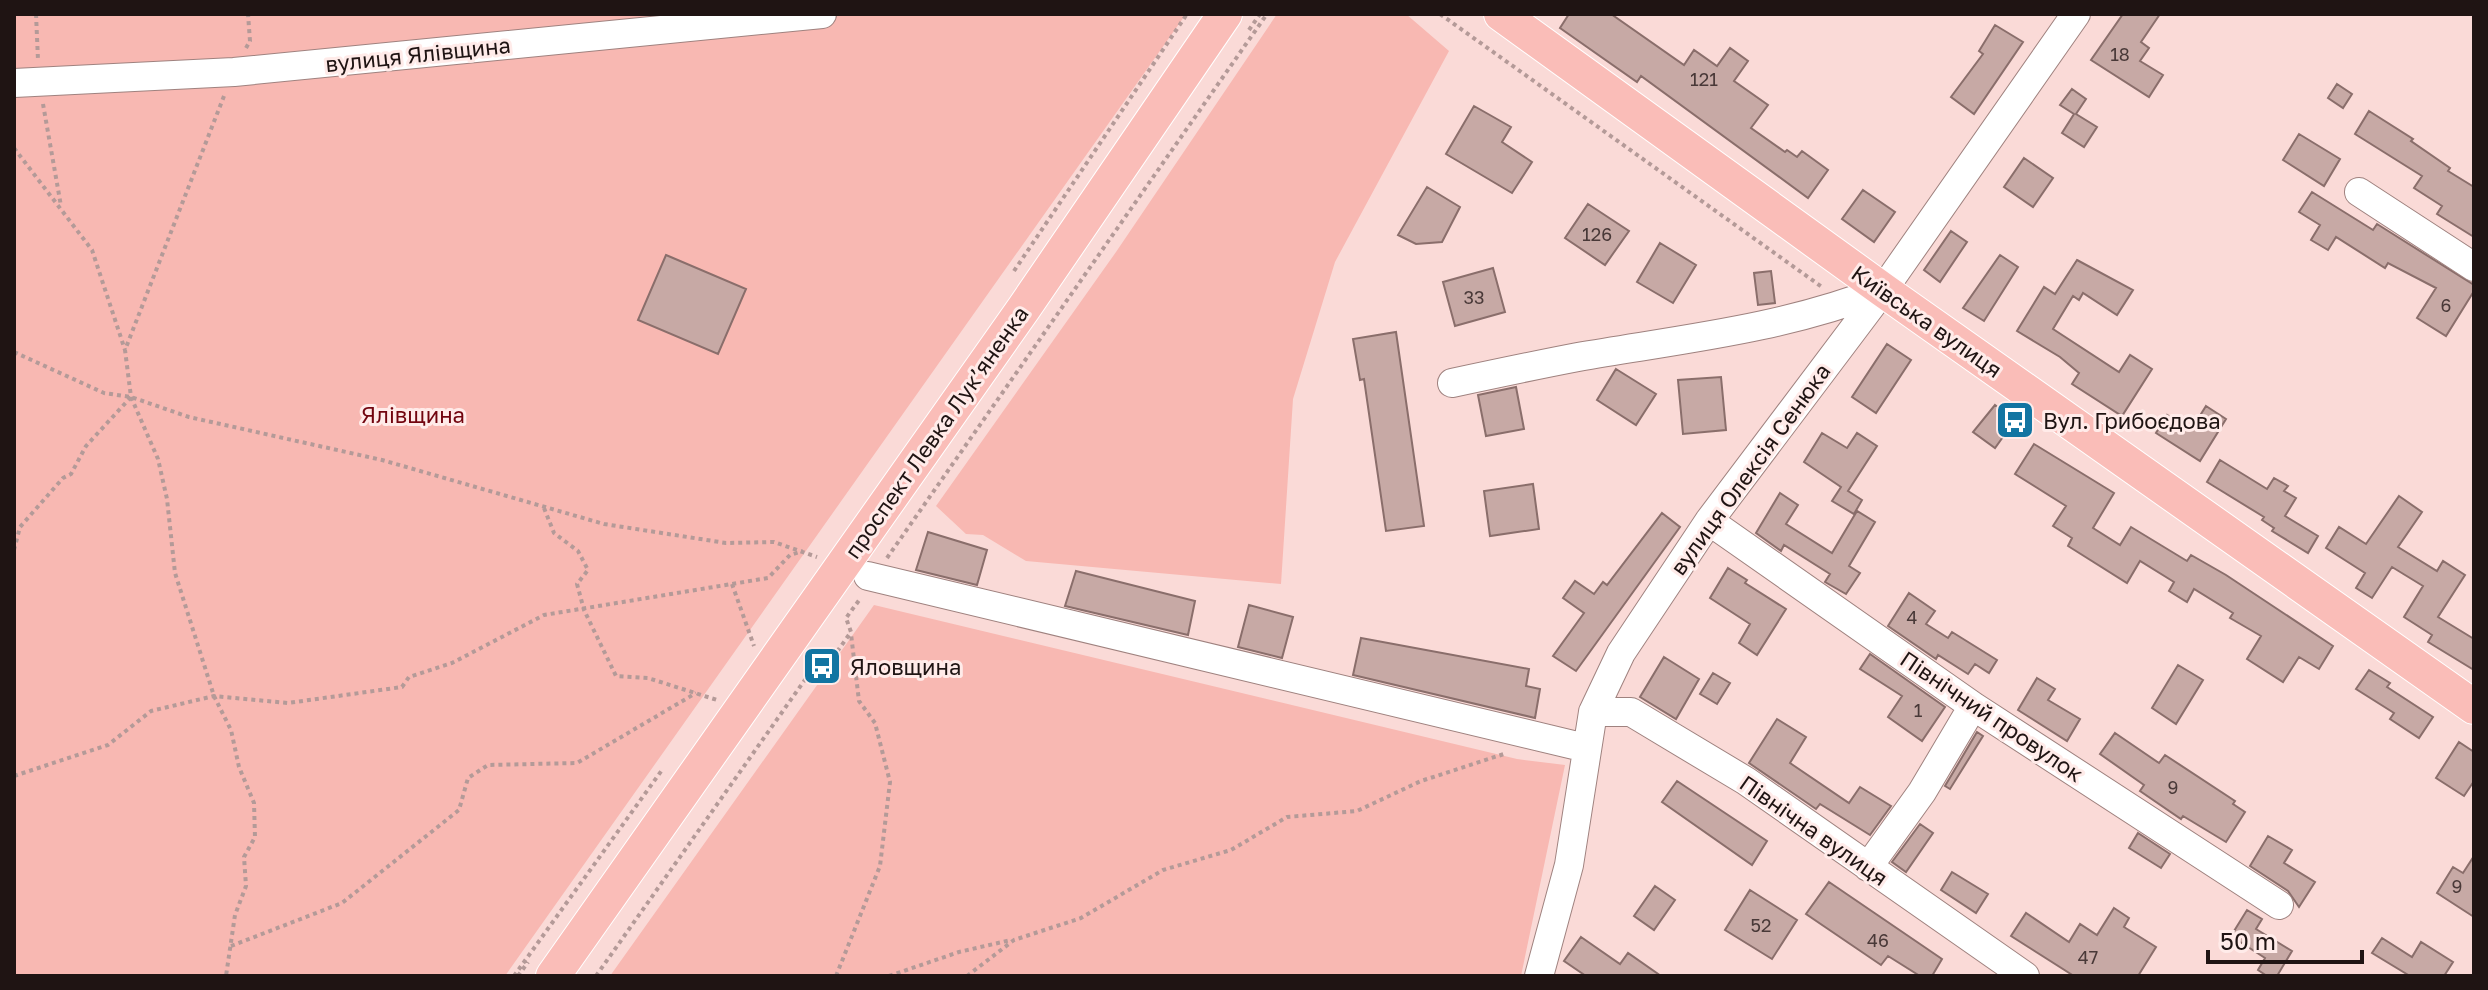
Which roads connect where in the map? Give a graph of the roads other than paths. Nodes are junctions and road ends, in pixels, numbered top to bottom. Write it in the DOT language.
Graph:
graph roads {
  1 [pos="822,14"];
  2 [pos="1224,14"];
  3 [pos="1501,14"];
  4 [pos="2076,14"];
  5 [pos="26,82"];
  6 [pos="2359,192"];
  7 [pos="2474,267"];
  8 [pos="1883,290"];
  9 [pos="1452,383"];
  10 [pos="1709,521"];
  11 [pos="871,577"];
  12 [pos="1973,706"];
  13 [pos="2474,707"];
  14 [pos="1593,712"];
  15 [pos="1586,748"];
  16 [pos="1868,867"];
  17 [pos="2279,905"];
  18 [pos="553,976"];
  19 [pos="1539,976"];
  20 [pos="2025,976"];
  1 -- 5 [label="street, вулиця Ялівщина"];
  2 -- 18 [label="main road, проспект Левка Лукʼяненка"];
  3 -- 8 [label="main road, Київська вулиця"];
  4 -- 8 [label="street, вулиця Олексія Сенюка"];
  6 -- 7 [label="street"];
  8 -- 9 [label="street"];
  8 -- 10 [label="street, вулиця Олексія Сенюка"];
  8 -- 13 [label="main road, Київська вулиця"];
  10 -- 12 [label="street, Північний провулок"];
  10 -- 14 [label="street, вулиця Олексія Сенюка"];
  11 -- 15 [label="street"];
  12 -- 16 [label="street"];
  12 -- 17 [label="street, Північний провулок"];
  14 -- 15 [label="street, вулиця Олексія Сенюка"];
  14 -- 16 [label="street, Північна вулиця"];
  15 -- 19 [label="street, вулиця Олексія Сенюка"];
  16 -- 20 [label="street, Північна вулиця"];
}
